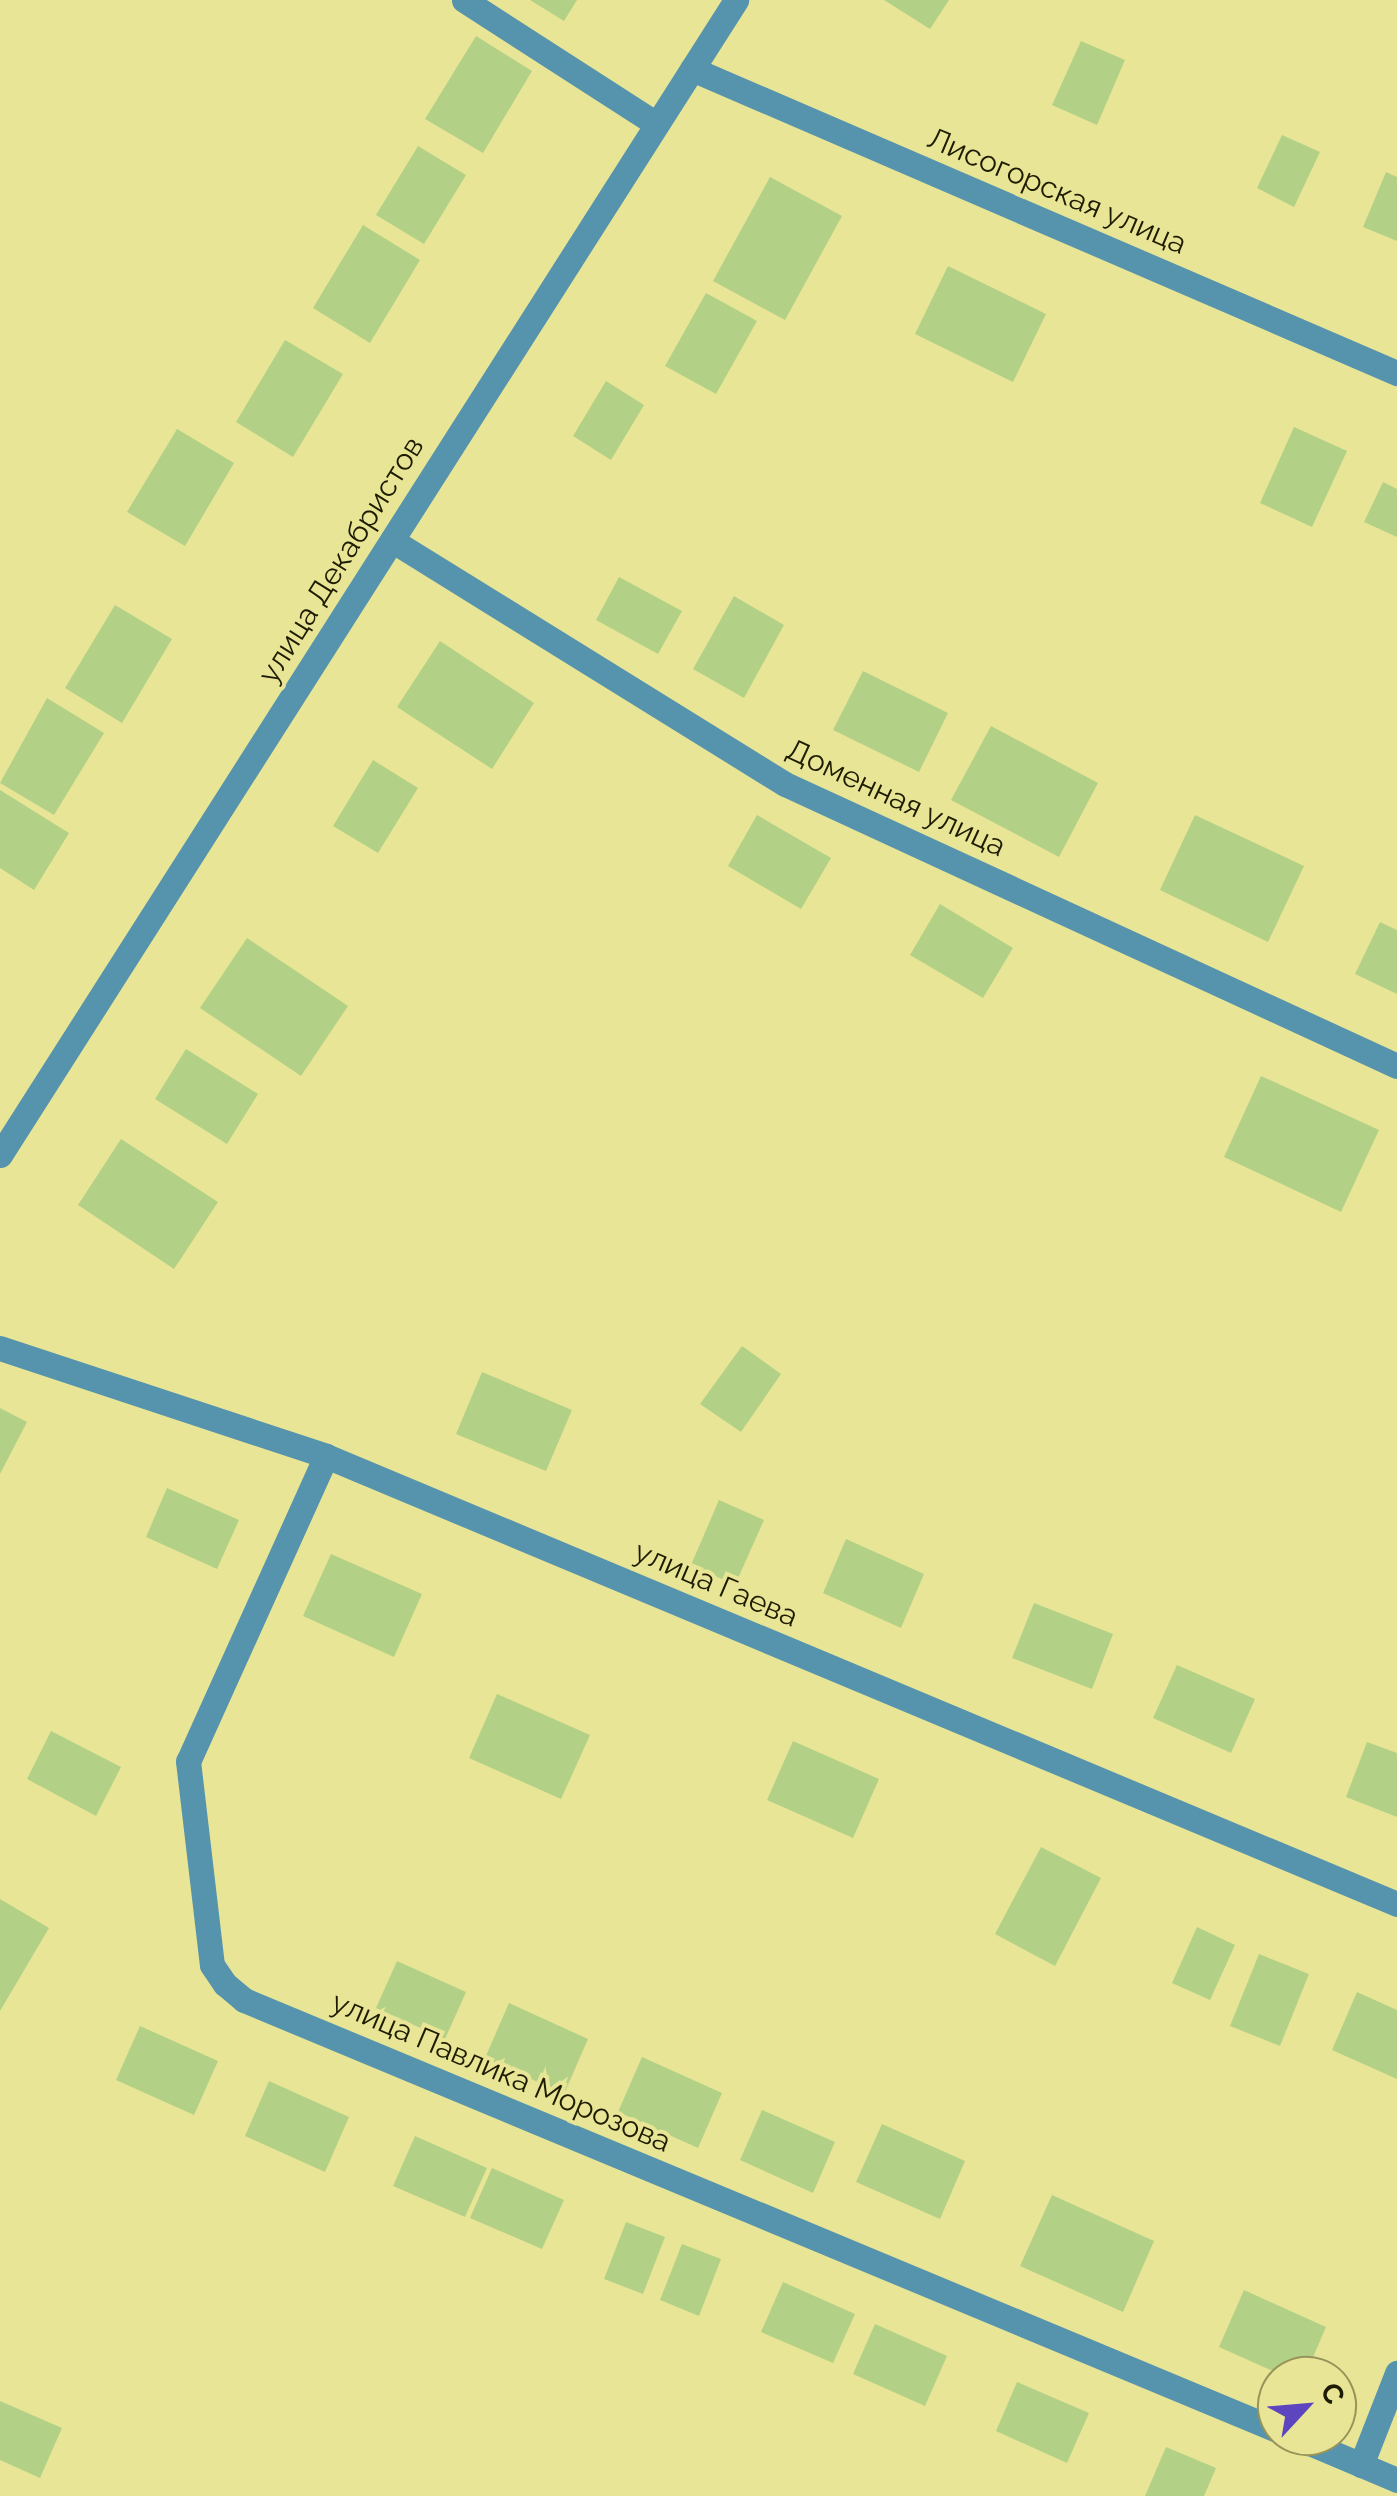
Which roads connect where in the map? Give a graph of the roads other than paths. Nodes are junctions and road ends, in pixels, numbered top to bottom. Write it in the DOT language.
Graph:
graph roads {
  1 [pos="464,0"];
  2 [pos="736,0"];
  3 [pos="692,70"];
  4 [pos="655,123"];
  5 [pos="1397,373"];
  6 [pos="393,541"];
  7 [pos="1397,1066"];
  8 [pos="0,1155"];
  9 [pos="0,1348"];
  10 [pos="326,1456"];
  11 [pos="1397,1904"];
  12 [pos="1397,2373"];
  13 [pos="1257,2422"];
  14 [pos="1342,2456"];
  15 [pos="1362,2464"];
  16 [pos="1397,2480"];
  1 -- 4 [label="street"];
  2 -- 3 [label="street, улица Декабристов"];
  3 -- 4 [label="street, улица Декабристов"];
  3 -- 5 [label="street, Лисогорская улица"];
  4 -- 6 [label="street, улица Декабристов"];
  6 -- 7 [label="street, Доменная улица"];
  6 -- 8 [label="street, улица Декабристов"];
  9 -- 10 [label="street, улица Гаева"];
  10 -- 11 [label="street, улица Гаева"];
  10 -- 13 [label="street, улица Павлика Морозова"];
  12 -- 15 [label="street"];
  14 -- 15 [label="street"];
  15 -- 16 [label="street"];
}
